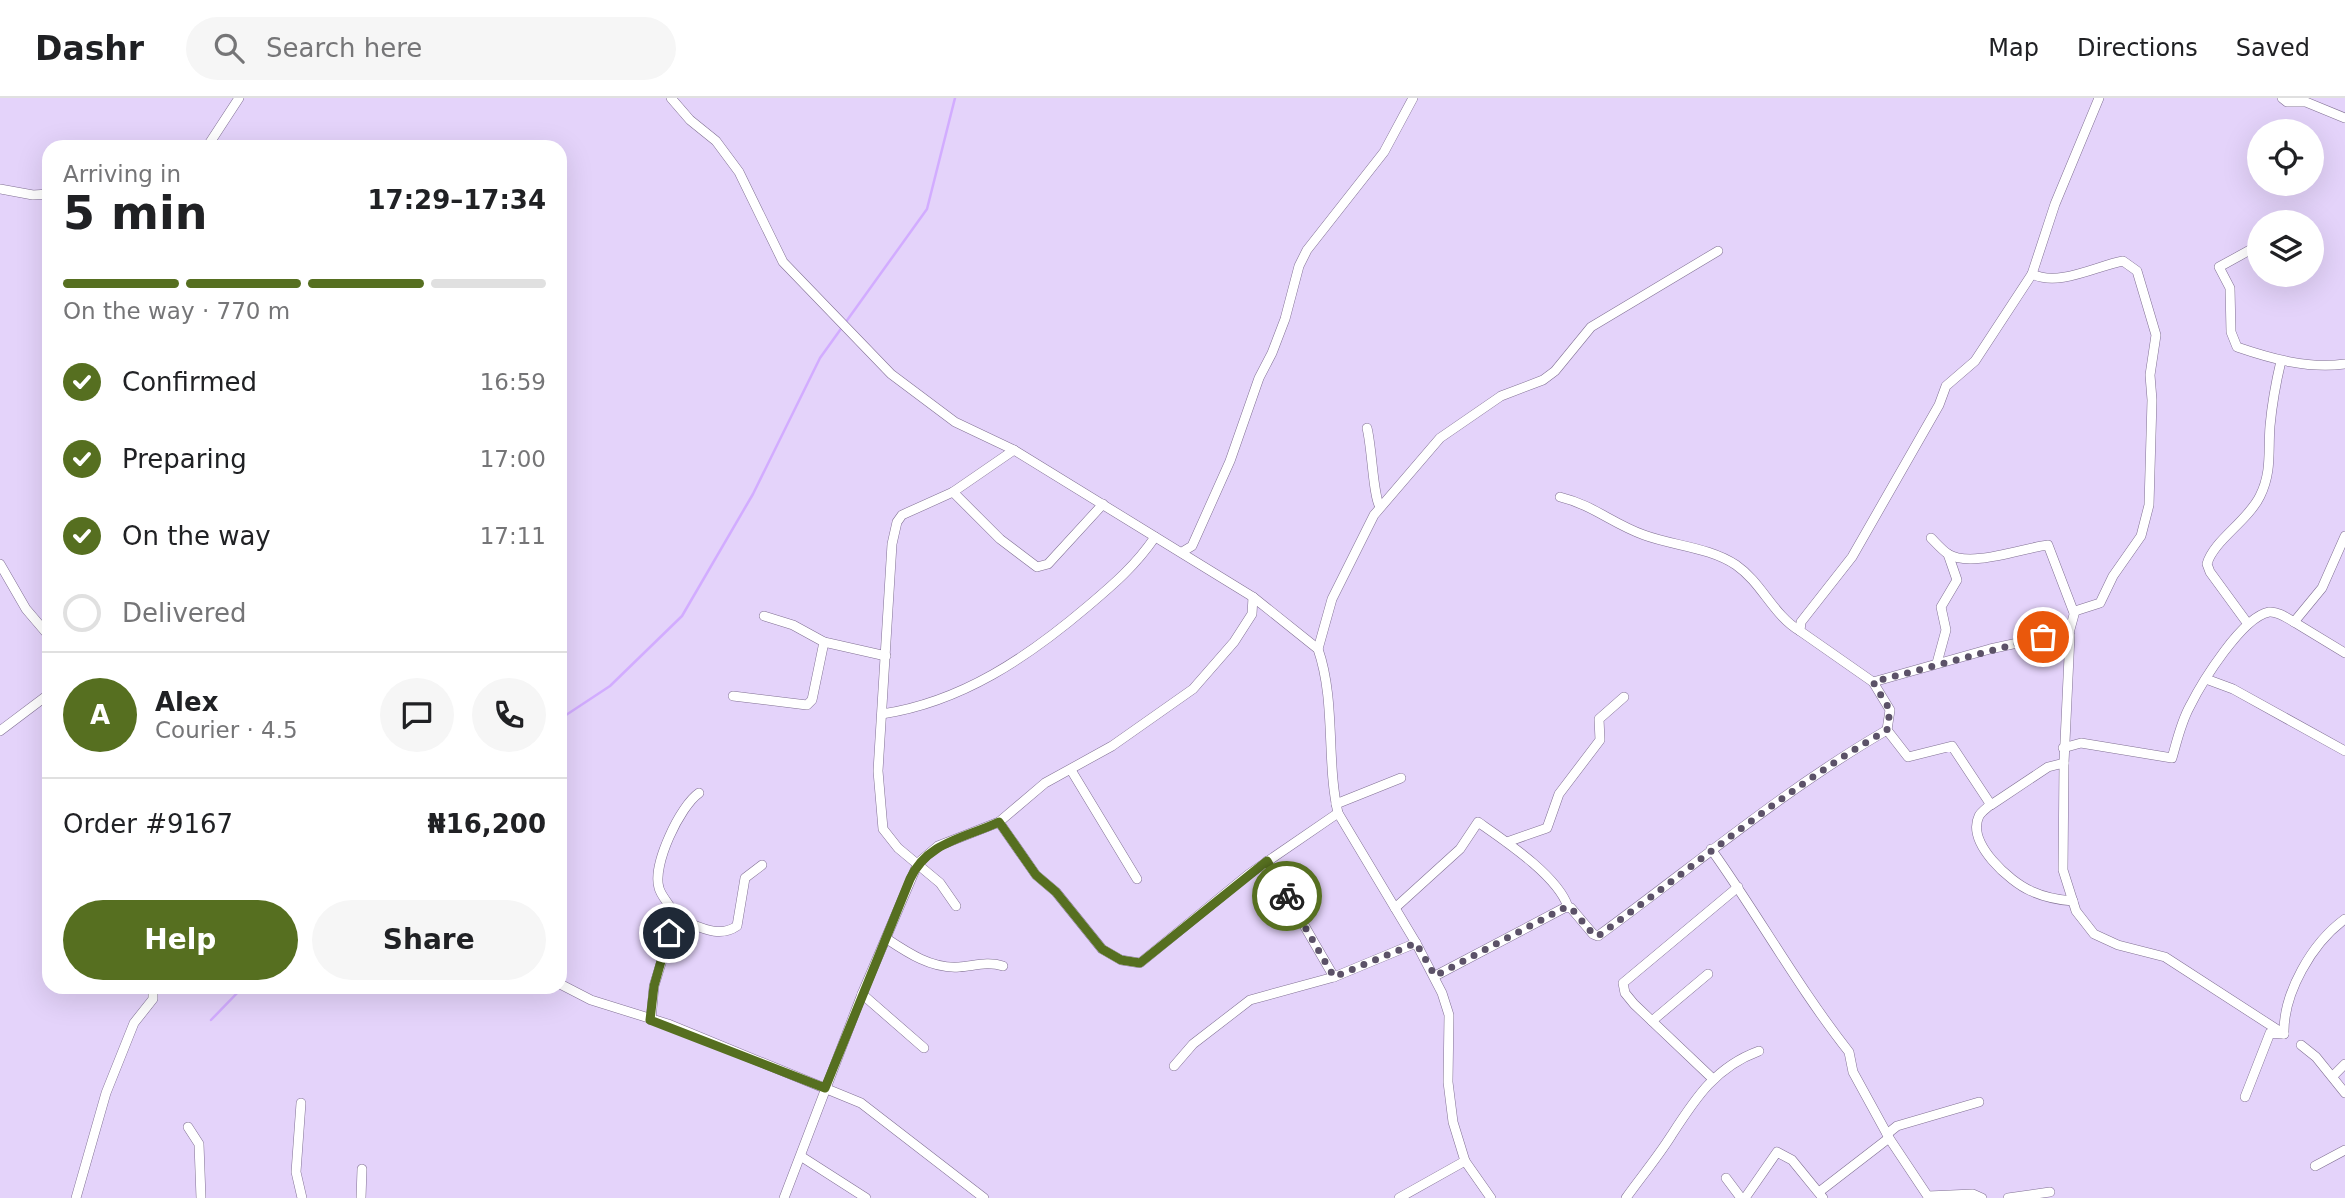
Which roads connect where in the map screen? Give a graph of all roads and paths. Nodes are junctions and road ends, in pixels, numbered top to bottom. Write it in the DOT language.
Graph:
graph roads {
  1 [pos="239,98"];
  2 [pos="671,98"];
  3 [pos="1413,98"];
  4 [pos="2099,98"];
  5 [pos="2282,98"];
  6 [pos="2345,118"];
  7 [pos="212,140"];
  8 [pos="0,189"];
  9 [pos="42,194"];
  10 [pos="1718,251"];
  11 [pos="2247,252"];
  12 [pos="2032,274"];
  13 [pos="2281,361"];
  14 [pos="2345,364"];
  15 [pos="1367,428"];
  16 [pos="1014,450"];
  17 [pos="953,492"];
  18 [pos="1560,497"];
  19 [pos="1103,504"];
  20 [pos="1380,507"];
  21 [pos="2345,536"];
  22 [pos="1155,537"];
  23 [pos="1931,538"];
  24 [pos="1192,546"];
  25 [pos="1182,552"];
  26 [pos="1948,554"];
  27 [pos="1199,563"];
  28 [pos="0,564"];
  29 [pos="1253,597"];
  30 [pos="1271,610"];
  31 [pos="2074,613"];
  32 [pos="1252,614"];
  33 [pos="764,616"];
  34 [pos="2294,622"];
  35 [pos="2248,624"];
  36 [pos="42,628"];
  37 [pos="1800,631"];
  38 [pos="2069,632"];
  39 [pos="824,642"];
  40 [pos="1318,649"];
  41 [pos="2345,653"];
  42 [pos="886,656"];
  43 [pos="1937,663"];
  44 [pos="2206,679"];
  45 [pos="1873,682"];
  46 [pos="733,696"];
  47 [pos="1623,697"];
  48 [pos="42,699"];
  49 [pos="882,714"];
  50 [pos="1887,730"];
  51 [pos="0,731"];
  52 [pos="2063,748"];
  53 [pos="2345,751"];
  54 [pos="2064,763"];
  55 [pos="1071,770"];
  56 [pos="1401,778"];
  57 [pos="699,793"];
  58 [pos="1990,805"];
  59 [pos="1337,809"];
  60 [pos="999,822"];
  61 [pos="1507,842"];
  62 [pos="1712,849"];
  63 [pos="1267,861"];
  64 [pos="918,863"];
  65 [pos="762,865"];
  66 [pos="1137,879"];
  67 [pos="1738,887"];
  68 [pos="2073,901"];
  69 [pos="956,906"];
  70 [pos="1569,907"];
  71 [pos="1395,908"];
  72 [pos="675,918"];
  73 [pos="2345,919"];
  74 [pos="887,939"];
  75 [pos="1416,943"];
  76 [pos="1003,966"];
  77 [pos="1707,974"];
  78 [pos="1435,976"];
  79 [pos="1334,977"];
  80 [pos="567,988"];
  81 [pos="153,994"];
  82 [pos="862,994"];
  83 [pos="650,1020"];
  84 [pos="1652,1021"];
  85 [pos="2284,1034"];
  86 [pos="2301,1045"];
  87 [pos="924,1048"];
  88 [pos="1759,1051"];
  89 [pos="2345,1064"];
  90 [pos="1174,1066"];
  91 [pos="2333,1076"];
  92 [pos="1713,1079"];
  93 [pos="825,1088"];
  94 [pos="2345,1093"];
  95 [pos="2245,1097"];
  96 [pos="1979,1102"];
  97 [pos="301,1103"];
  98 [pos="188,1127"];
  99 [pos="1888,1136"];
  100 [pos="2345,1150"];
  101 [pos="802,1157"];
  102 [pos="1465,1161"];
  103 [pos="2315,1166"];
  104 [pos="362,1169"];
  105 [pos="1726,1178"];
  106 [pos="2050,1192"];
  107 [pos="1821,1195"];
  108 [pos="1928,1197"];
  109 [pos="76,1198"];
  110 [pos="201,1198"];
  111 [pos="302,1198"];
  112 [pos="361,1198"];
  113 [pos="785,1198"];
  114 [pos="866,1198"];
  115 [pos="984,1198"];
  116 [pos="1399,1198"];
  117 [pos="1491,1198"];
  118 [pos="1626,1198"];
  119 [pos="1743,1198"];
  120 [pos="1983,1198"];
  121 [pos="2008,1198"];
  1 -- 7 [label="street"];
  2 -- 16 [label="street"];
  3 -- 24 [label="street"];
  4 -- 12 [label="street"];
  5 -- 6 [label="street"];
  8 -- 9 [label="street"];
  10 -- 20 [label="street"];
  11 -- 13 [label="street"];
  12 -- 31 [label="street"];
  12 -- 37 [label="street"];
  13 -- 14 [label="street"];
  13 -- 35 [label="street"];
  15 -- 20 [label="street"];
  16 -- 17 [label="street"];
  16 -- 19 [label="street"];
  17 -- 19 [label="street"];
  17 -- 42 [label="street"];
  18 -- 37 [label="street"];
  19 -- 22 [label="street"];
  20 -- 40 [label="street"];
  21 -- 34 [label="street"];
  22 -- 25 [label="street"];
  22 -- 49 [label="street"];
  23 -- 26 [label="street"];
  24 -- 25 [label="street"];
  24 -- 27 [label="street"];
  25 -- 27 [label="street"];
  26 -- 31 [label="street"];
  26 -- 43 [label="street"];
  27 -- 29 [label="street"];
  28 -- 36 [label="street"];
  29 -- 30 [label="street"];
  29 -- 32 [label="street"];
  30 -- 32 [label="street"];
  30 -- 40 [label="street"];
  31 -- 38 [label="street"];
  32 -- 55 [label="street"];
  33 -- 39 [label="street"];
  34 -- 35 [label="street"];
  34 -- 41 [label="street"];
  35 -- 44 [label="street"];
  37 -- 45 [label="street"];
  38 -- 43 [label="street"];
  38 -- 52 [label="street"];
  39 -- 42 [label="street"];
  39 -- 46 [label="street"];
  40 -- 59 [label="street"];
  42 -- 49 [label="street"];
  43 -- 45 [label="street"];
  44 -- 52 [label="street"];
  44 -- 53 [label="street"];
  45 -- 50 [label="street"];
  47 -- 61 [label="street"];
  48 -- 51 [label="street"];
  49 -- 64 [label="street"];
  50 -- 58 [label="street"];
  50 -- 62 [label="street"];
  52 -- 54 [label="street"];
  54 -- 58 [label="street"];
  54 -- 68 [label="street"];
  55 -- 60 [label="street"];
  55 -- 66 [label="street"];
  56 -- 59 [label="street"];
  57 -- 72 [label="street"];
  58 -- 68 [label="street"];
  59 -- 63 [label="street"];
  59 -- 71 [label="street"];
  60 -- 63 [label="street"];
  60 -- 64 [label="street"];
  61 -- 70 [label="street"];
  61 -- 71 [label="street"];
  62 -- 67 [label="street"];
  62 -- 70 [label="street"];
  63 -- 79 [label="street"];
  64 -- 69 [label="street"];
  64 -- 74 [label="street"];
  65 -- 72 [label="street"];
  67 -- 84 [label="street"];
  67 -- 99 [label="street"];
  68 -- 85 [label="street"];
  70 -- 78 [label="street"];
  71 -- 75 [label="street"];
  72 -- 83 [label="street"];
  73 -- 85 [label="street"];
  74 -- 76 [label="street"];
  74 -- 82 [label="street"];
  75 -- 78 [label="street"];
  75 -- 79 [label="street"];
  77 -- 84 [label="street"];
  78 -- 102 [label="street"];
  79 -- 90 [label="street"];
  80 -- 83 [label="street"];
  81 -- 109 [label="street"];
  82 -- 87 [label="street"];
  82 -- 93 [label="street"];
  83 -- 93 [label="street"];
  84 -- 92 [label="street"];
  85 -- 95 [label="street"];
  86 -- 91 [label="street"];
  88 -- 92 [label="street"];
  89 -- 91 [label="street"];
  91 -- 94 [label="street"];
  92 -- 118 [label="street"];
  93 -- 101 [label="street"];
  93 -- 115 [label="street"];
  96 -- 99 [label="street"];
  97 -- 111 [label="street"];
  98 -- 110 [label="street"];
  99 -- 107 [label="street"];
  99 -- 108 [label="street"];
  100 -- 103 [label="street"];
  101 -- 113 [label="street"];
  101 -- 114 [label="street"];
  102 -- 116 [label="street"];
  102 -- 117 [label="street"];
  104 -- 112 [label="street"];
  105 -- 119 [label="street"];
  106 -- 121 [label="street"];
  107 -- 119 [label="street"];
  108 -- 120 [label="street"];
}
